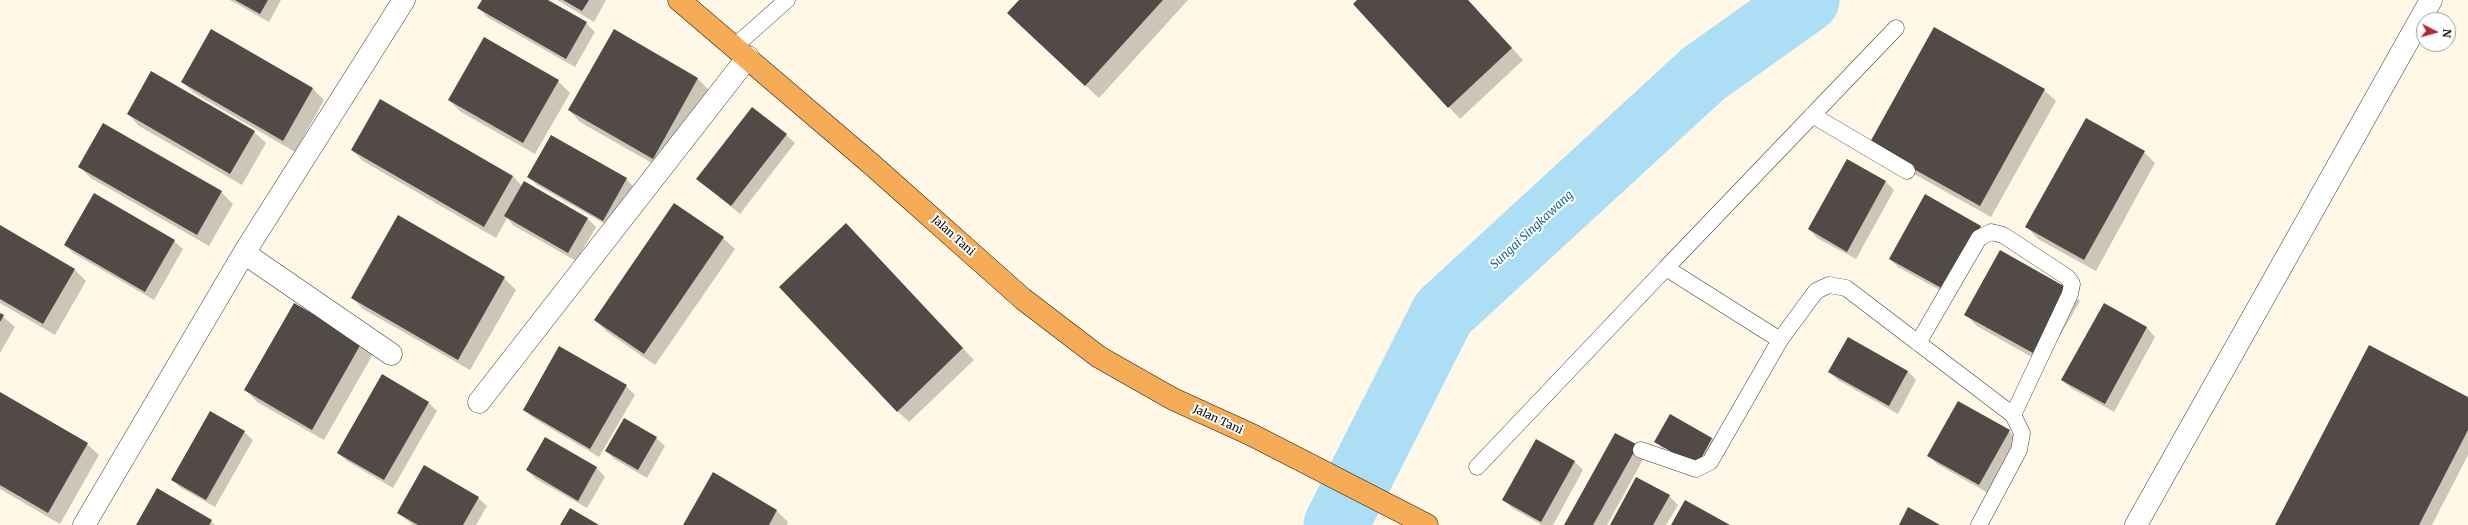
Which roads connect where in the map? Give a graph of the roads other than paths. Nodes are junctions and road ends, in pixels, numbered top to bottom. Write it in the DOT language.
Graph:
graph roads {
  1 [pos="404,0"];
  2 [pos="679,0"];
  3 [pos="787,0"];
  4 [pos="2431,0"];
  5 [pos="1896,28"];
  6 [pos="742,52"];
  7 [pos="1812,115"];
  8 [pos="1907,171"];
  9 [pos="244,253"];
  10 [pos="1666,268"];
  11 [pos="1780,340"];
  12 [pos="1918,343"];
  13 [pos="390,354"];
  14 [pos="479,402"];
  15 [pos="2013,415"];
  16 [pos="1641,450"];
  17 [pos="1477,467"];
  18 [pos="84,525"];
  19 [pos="1427,525"];
  20 [pos="1979,525"];
  21 [pos="2136,525"];
  1 -- 9 [label="street"];
  2 -- 6 [label="highway, Jalan Tani"];
  3 -- 6 [label="lane"];
  4 -- 21 [label="street"];
  5 -- 7 [label="lane"];
  6 -- 14 [label="street"];
  6 -- 19 [label="highway, Jalan Tani"];
  7 -- 8 [label="lane"];
  7 -- 10 [label="lane"];
  9 -- 13 [label="street"];
  9 -- 18 [label="street"];
  10 -- 11 [label="lane"];
  10 -- 17 [label="lane"];
  11 -- 12 [label="lane"];
  11 -- 16 [label="lane"];
  12 -- 15 [label="lane"];
  12 -- 15 [label="lane"];
  15 -- 20 [label="lane"];
}
